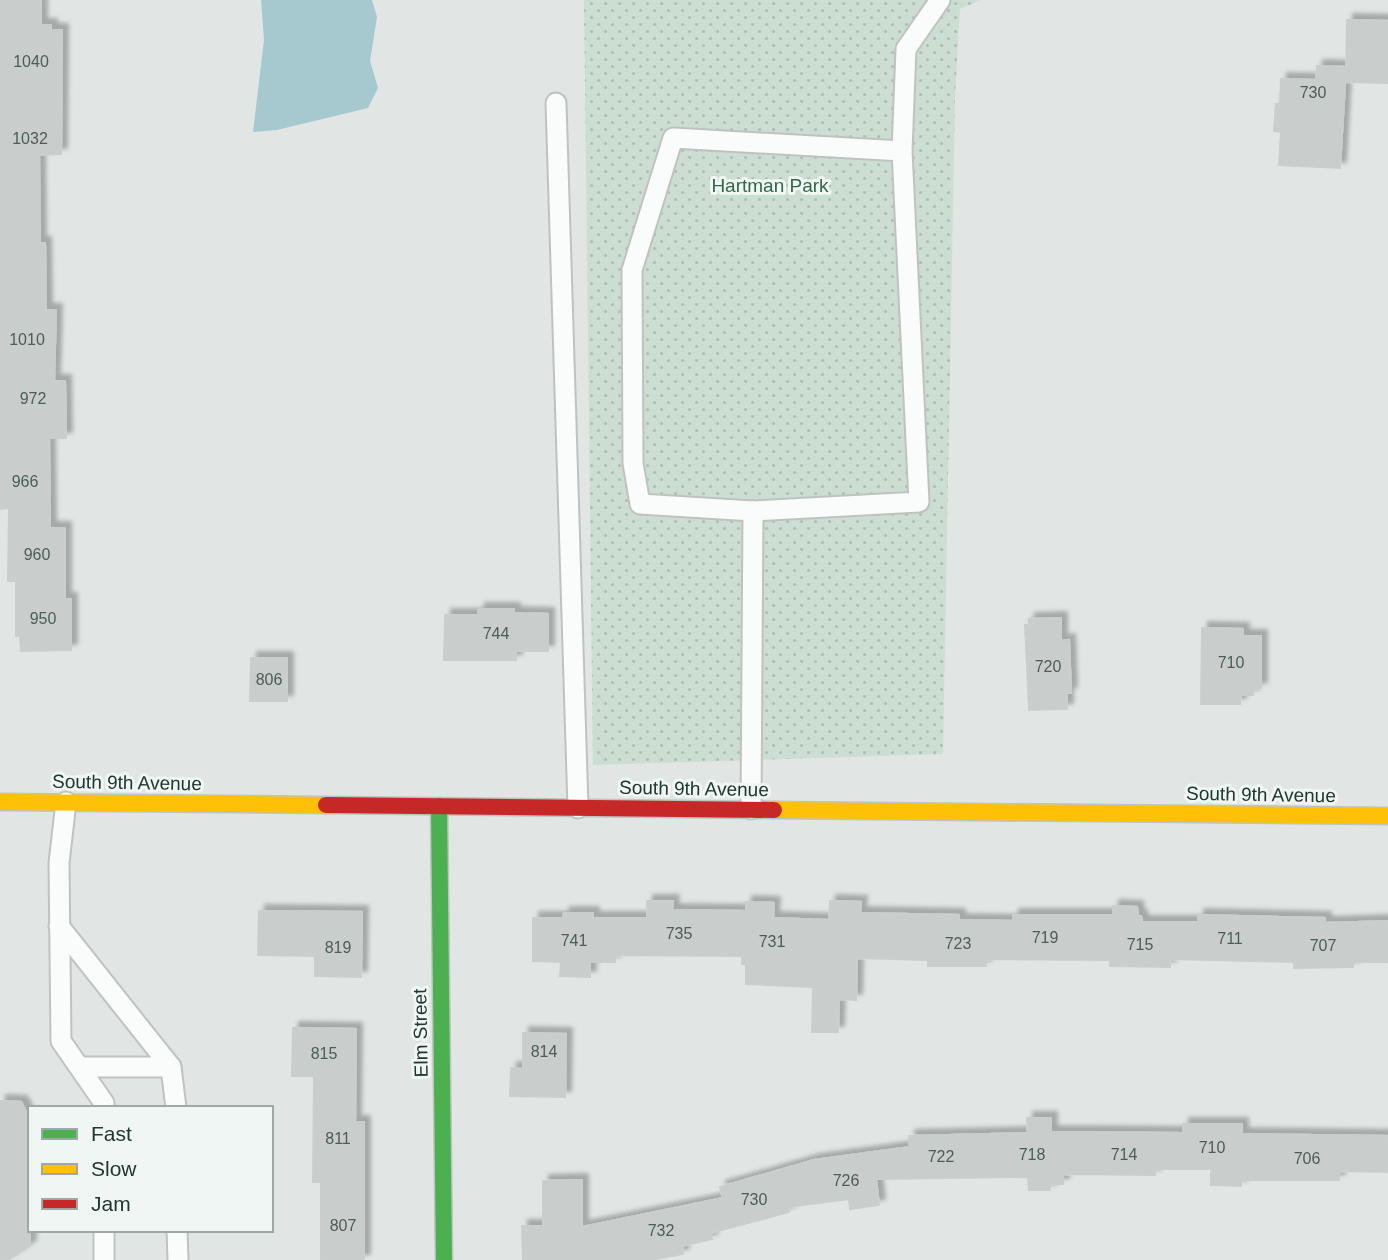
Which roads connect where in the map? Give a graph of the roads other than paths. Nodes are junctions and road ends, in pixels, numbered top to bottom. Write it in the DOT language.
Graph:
graph roads {
  1 [pos="940,0"];
  2 [pos="556,103"];
  3 [pos="902,151"];
  4 [pos="753,511"];
  5 [pos="0,802"];
  6 [pos="65,802"];
  7 [pos="439,806"];
  8 [pos="578,808"];
  9 [pos="751,809"];
  10 [pos="1388,816"];
  11 [pos="59,926"];
  12 [pos="80,1067"];
  13 [pos="171,1067"];
  14 [pos="104,1106"];
  15 [pos="176,1106"];
  16 [pos="104,1232"];
  17 [pos="177,1232"];
  18 [pos="104,1260"];
  19 [pos="178,1260"];
  20 [pos="444,1260"];
  1 -- 3 [label="lane"];
  2 -- 8 [label="lane"];
  3 -- 4 [label="lane"];
  3 -- 4 [label="lane"];
  4 -- 9 [label="lane"];
  5 -- 6 [label="street, South 9th Avenue"];
  6 -- 7 [label="street, South 9th Avenue"];
  6 -- 11 [label="lane"];
  7 -- 8 [label="street, South 9th Avenue"];
  7 -- 20 [label="street, Elm Street"];
  8 -- 9 [label="street, South 9th Avenue"];
  9 -- 10 [label="street, South 9th Avenue"];
  11 -- 12 [label="lane"];
  11 -- 13 [label="lane"];
  12 -- 13 [label="lane"];
  12 -- 14 [label="lane"];
  13 -- 15 [label="lane"];
  16 -- 18 [label="lane"];
  17 -- 19 [label="lane"];
}
